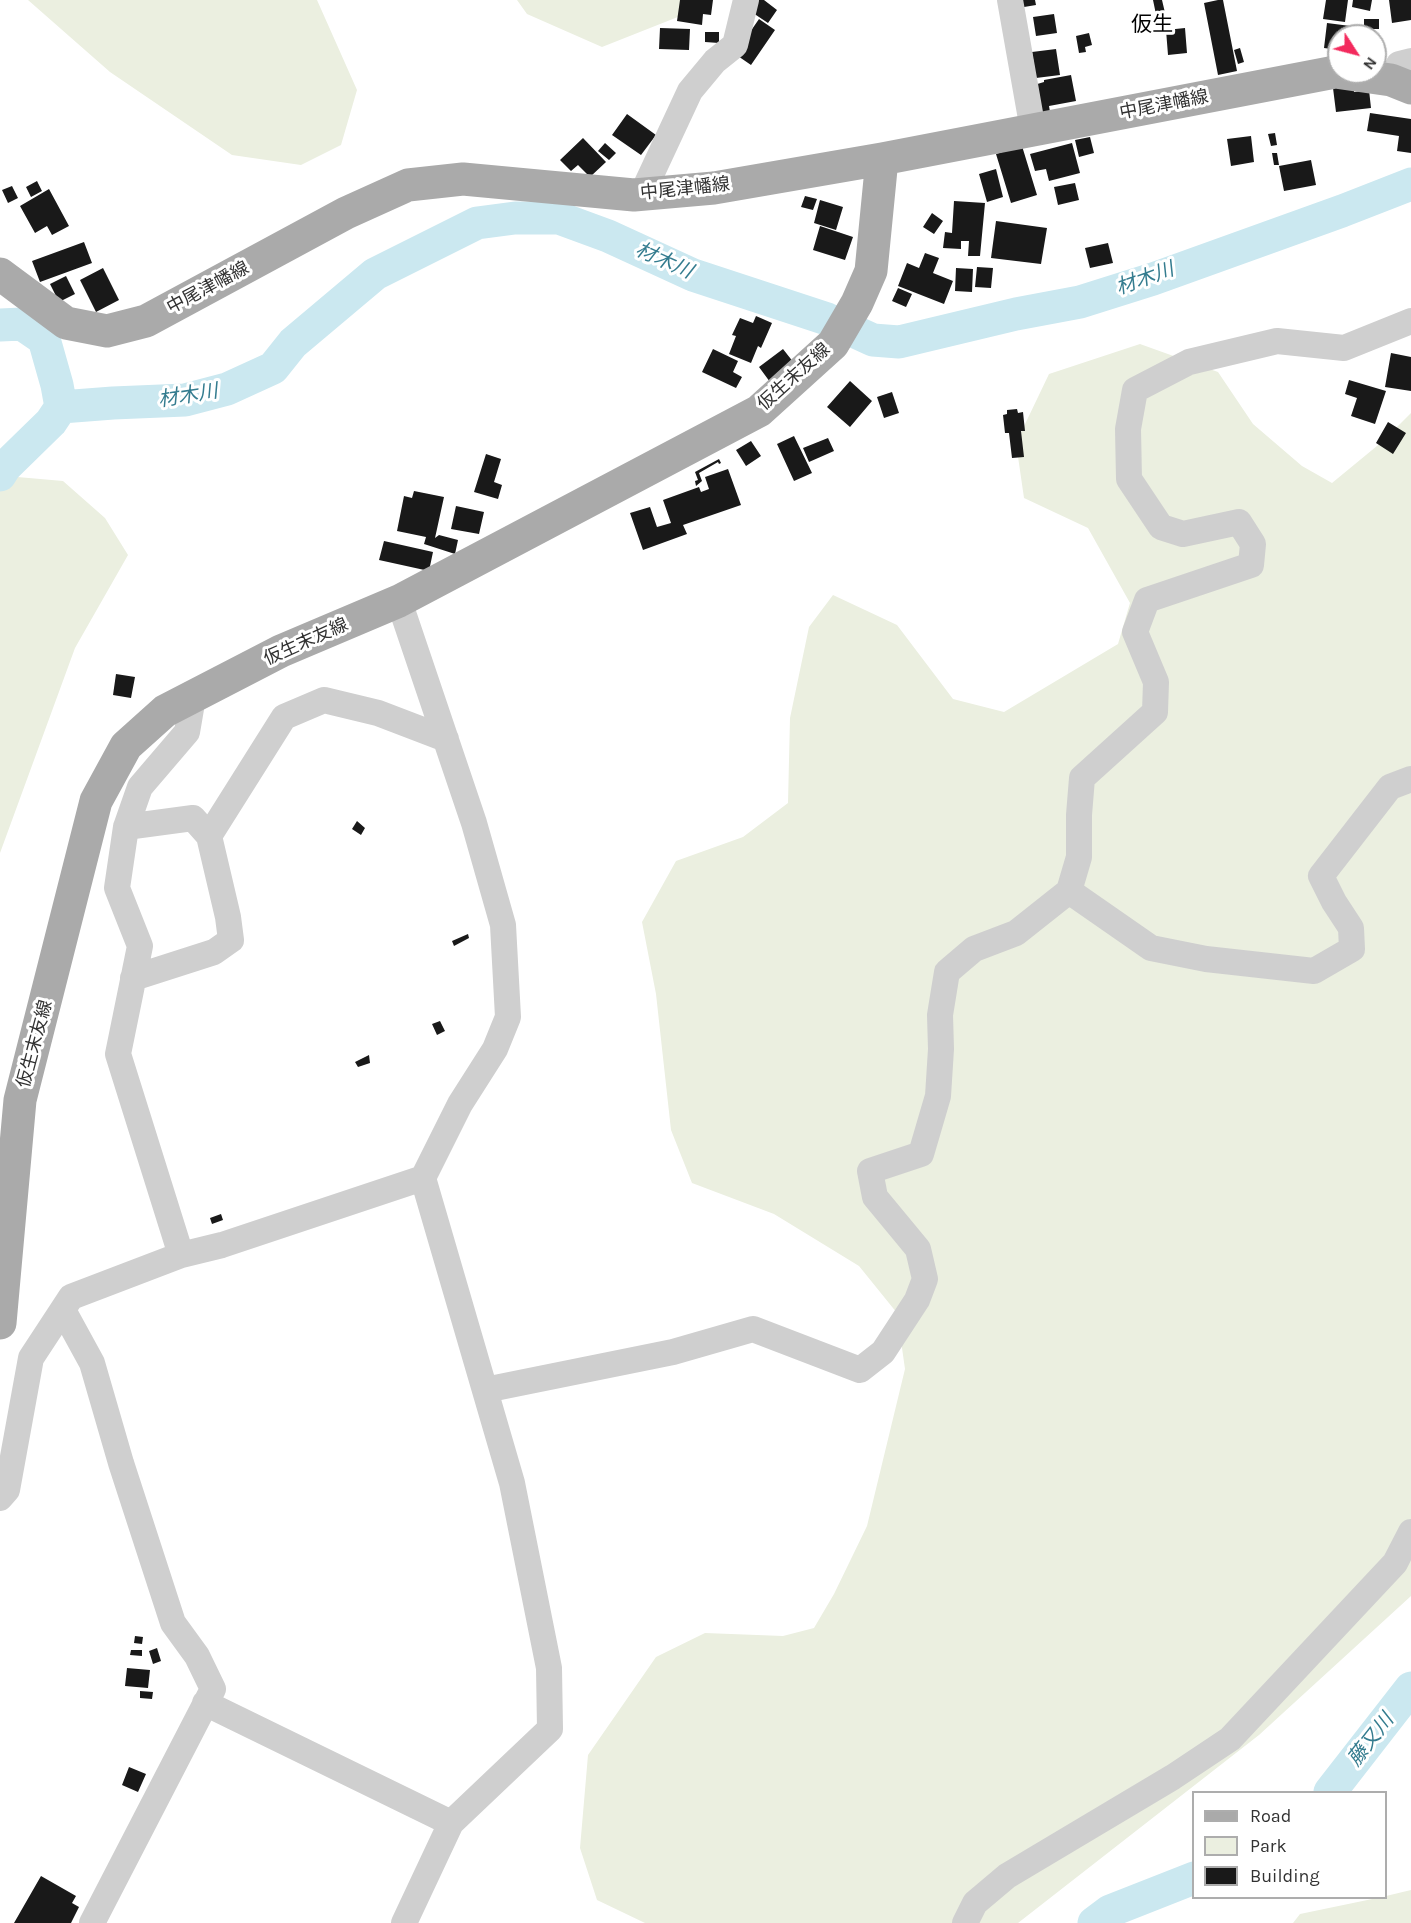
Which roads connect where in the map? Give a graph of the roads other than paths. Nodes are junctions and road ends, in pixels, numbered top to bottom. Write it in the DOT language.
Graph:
graph roads {
  1 [pos="746,0"];
  2 [pos="1010,0"];
  3 [pos="1404,76"];
  4 [pos="1033,130"];
  5 [pos="882,159"];
  6 [pos="642,194"];
  7 [pos="0,274"];
  8 [pos="1411,321"];
  9 [pos="399,601"];
  10 [pos="193,697"];
  11 [pos="446,739"];
  12 [pos="1411,779"];
  13 [pos="126,827"];
  14 [pos="209,836"];
  15 [pos="1069,891"];
  16 [pos="133,978"];
  17 [pos="423,1178"];
  18 [pos="181,1255"];
  19 [pos="63,1310"];
  20 [pos="0,1323"];
  21 [pos="485,1390"];
  22 [pos="0,1498"];
  23 [pos="1411,1532"];
  24 [pos="205,1703"];
  25 [pos="451,1823"];
  26 [pos="92,1923"];
  27 [pos="404,1923"];
  28 [pos="965,1923"];
  1 -- 6 [label="street"];
  2 -- 4 [label="street"];
  3 -- 4 [label="main road, 中尾津幡線"];
  4 -- 5 [label="main road, 中尾津幡線"];
  5 -- 6 [label="main road, 中尾津幡線"];
  5 -- 9 [label="main road, 仮生末友線"];
  6 -- 7 [label="main road, 中尾津幡線"];
  8 -- 15 [label="street"];
  9 -- 10 [label="main road, 仮生末友線"];
  9 -- 11 [label="street"];
  10 -- 13 [label="street"];
  10 -- 20 [label="main road, 仮生末友線"];
  11 -- 14 [label="street"];
  11 -- 17 [label="street"];
  12 -- 15 [label="street"];
  13 -- 14 [label="street"];
  13 -- 16 [label="street"];
  14 -- 16 [label="street"];
  15 -- 21 [label="street"];
  16 -- 18 [label="street"];
  17 -- 18 [label="street"];
  17 -- 21 [label="street"];
  18 -- 19 [label="street"];
  19 -- 22 [label="street"];
  19 -- 24 [label="street"];
  21 -- 25 [label="street"];
  23 -- 28 [label="street"];
  24 -- 25 [label="street"];
  24 -- 26 [label="street"];
  25 -- 27 [label="street"];
}
